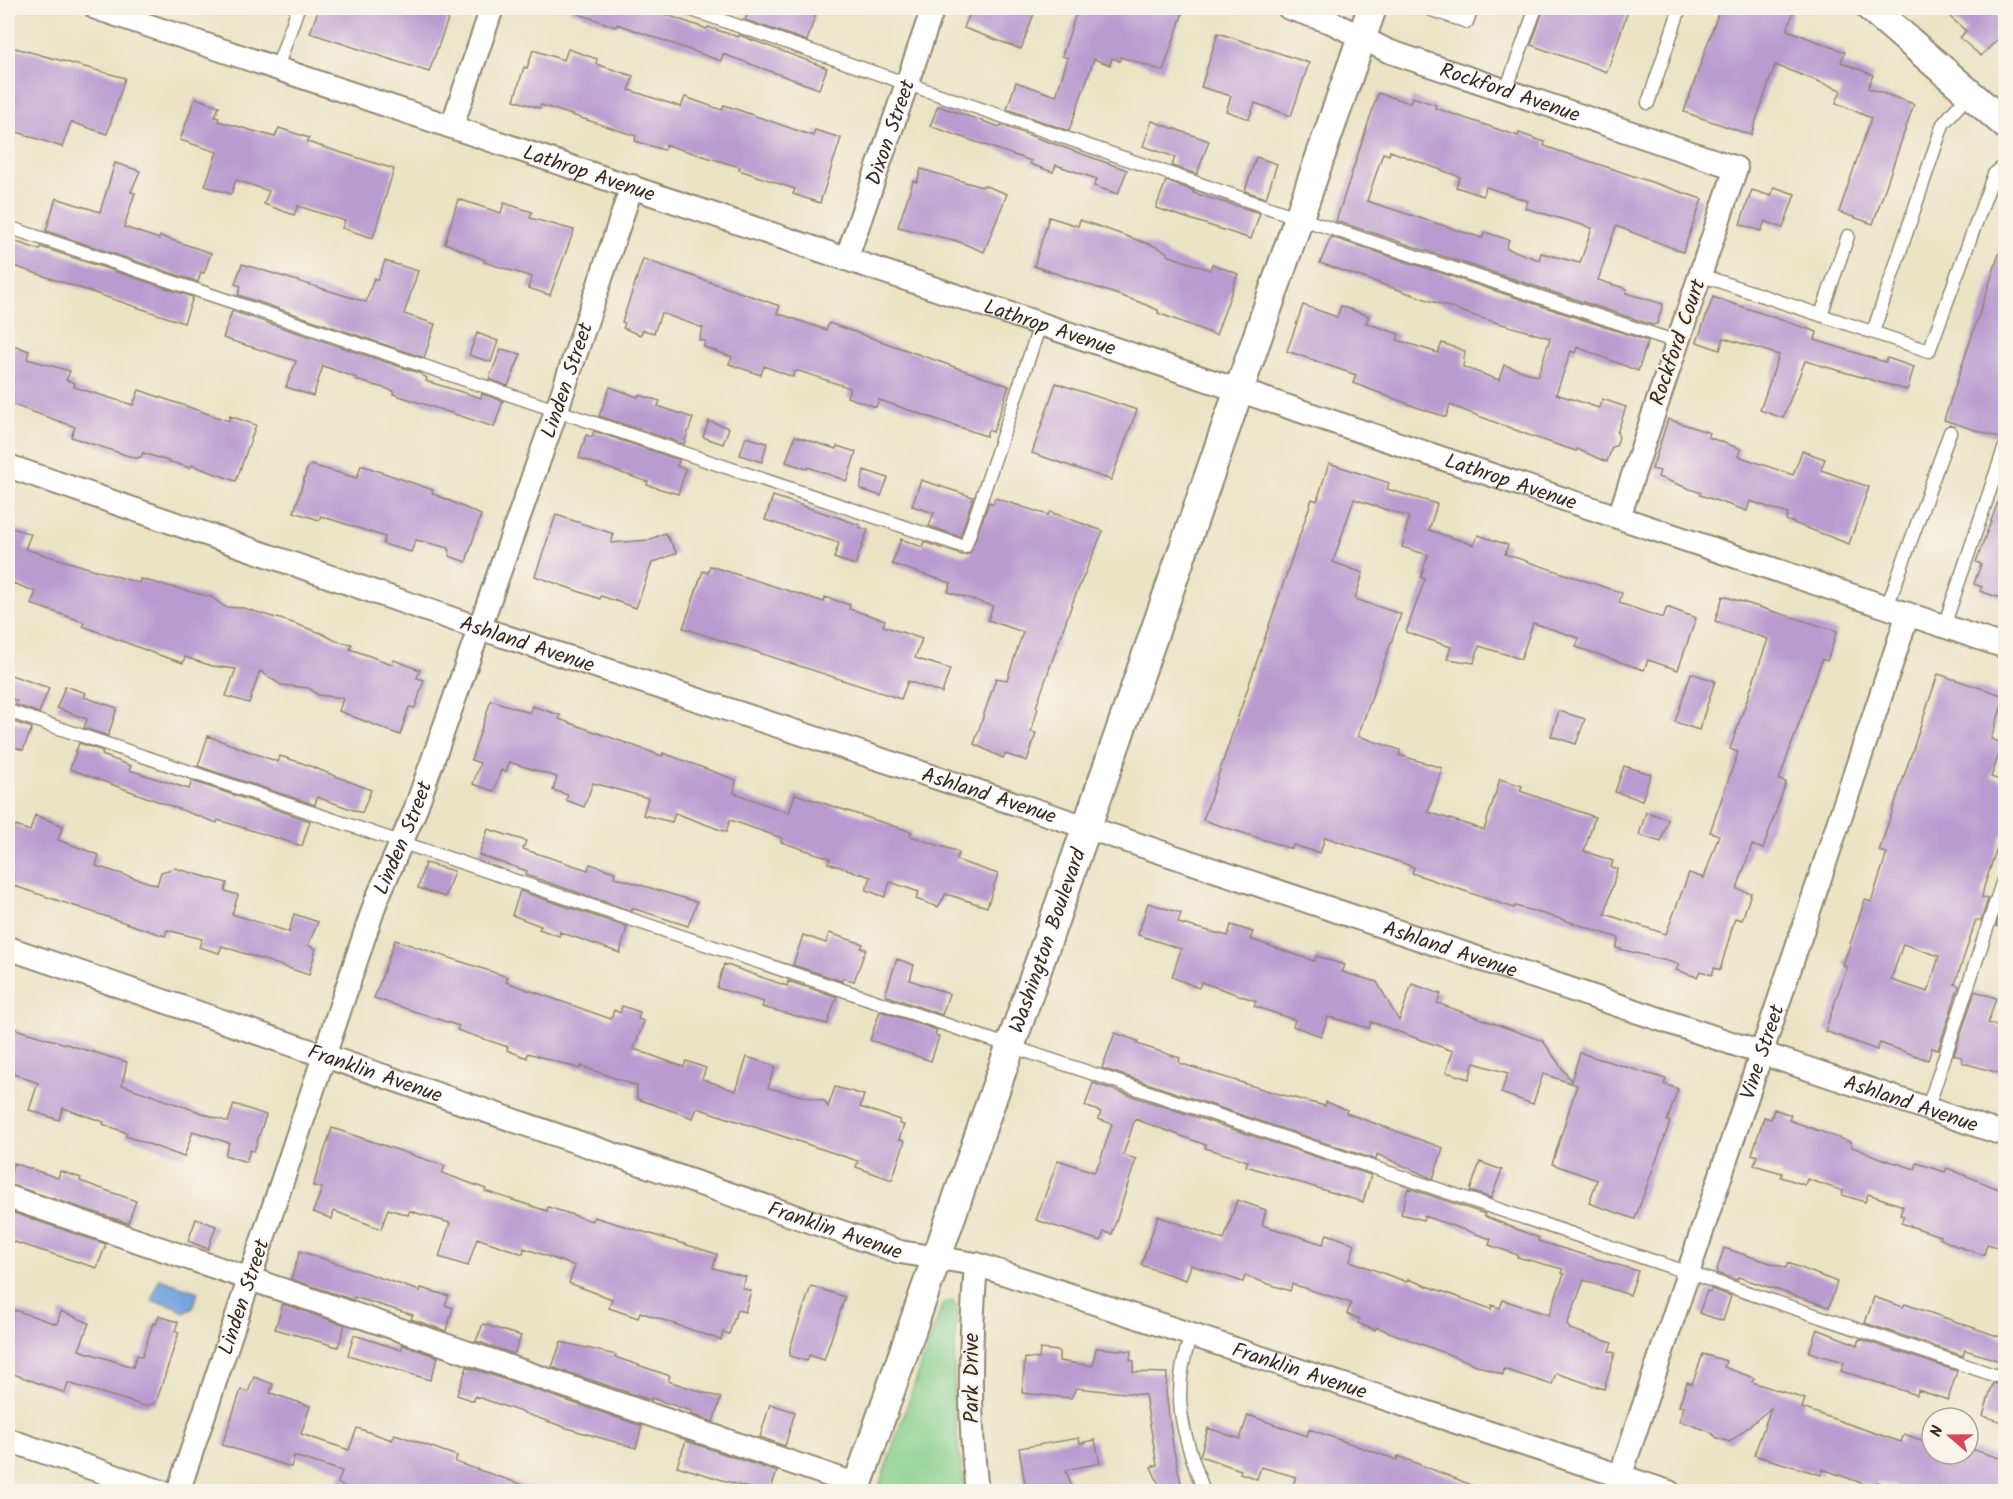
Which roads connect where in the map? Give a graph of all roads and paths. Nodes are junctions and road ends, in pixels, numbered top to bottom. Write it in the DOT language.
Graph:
graph roads {
  1 [pos="96,8"];
  2 [pos="298,8"];
  3 [pos="492,8"];
  4 [pos="686,8"];
  5 [pos="933,8"];
  6 [pos="1289,8"];
  7 [pos="1372,8"];
  8 [pos="1426,8"];
  9 [pos="1472,8"];
  10 [pos="1536,8"];
  11 [pos="1680,8"];
  12 [pos="1871,8"];
  13 [pos="1361,38"];
  14 [pos="277,68"];
  15 [pos="907,82"];
  16 [pos="1506,90"];
  17 [pos="1969,94"];
  18 [pos="1648,103"];
  19 [pos="2006,125"];
  20 [pos="452,126"];
  21 [pos="2006,164"];
  22 [pos="1736,168"];
  23 [pos="632,186"];
  24 [pos="1299,219"];
  25 [pos="8,227"];
  26 [pos="1848,236"];
  27 [pos="847,257"];
  28 [pos="1700,275"];
  29 [pos="1821,315"];
  30 [pos="1041,322"];
  31 [pos="1873,332"];
  32 [pos="1677,342"];
  33 [pos="1239,389"];
  34 [pos="557,409"];
  35 [pos="1950,432"];
  36 [pos="2004,450"];
  37 [pos="8,466"];
  38 [pos="1619,517"];
  39 [pos="1898,611"];
  40 [pos="1944,626"];
  41 [pos="479,628"];
  42 [pos="2006,647"];
  43 [pos="8,711"];
  44 [pos="1088,828"];
  45 [pos="402,842"];
  46 [pos="2006,871"];
  47 [pos="2002,893"];
  48 [pos="8,948"];
  49 [pos="1011,1048"];
  50 [pos="1760,1055"];
  51 [pos="325,1058"];
  52 [pos="1927,1110"];
  53 [pos="2006,1135"];
  54 [pos="8,1197"];
  55 [pos="938,1259"];
  56 [pos="976,1264"];
  57 [pos="1687,1275"];
  58 [pos="250,1277"];
  59 [pos="1191,1335"];
  60 [pos="2006,1379"];
  61 [pos="8,1440"];
  62 [pos="1618,1483"];
  63 [pos="856,1488"];
  64 [pos="162,1491"];
  65 [pos="178,1491"];
  66 [pos="977,1491"];
  67 [pos="1204,1491"];
  68 [pos="1669,1491"];
  1 -- 14 [label="street, Lathrop Avenue"];
  2 -- 14 [label="lane"];
  3 -- 20 [label="street"];
  4 -- 15 [label="lane"];
  5 -- 15 [label="street, Dixon Street"];
  6 -- 13 [label="street, Rockford Avenue"];
  7 -- 13 [label="street, Washington Boulevard"];
  8 -- 9 [label="lane"];
  10 -- 16 [label="lane"];
  11 -- 18 [label="lane"];
  12 -- 17 [label="street"];
  13 -- 16 [label="street, Rockford Avenue"];
  13 -- 24 [label="street, Washington Boulevard"];
  14 -- 20 [label="street, Lathrop Avenue"];
  15 -- 24 [label="lane"];
  15 -- 27 [label="street, Dixon Street"];
  16 -- 22 [label="street, Rockford Avenue"];
  17 -- 19 [label="street"];
  17 -- 31 [label="lane"];
  20 -- 23 [label="street, Lathrop Avenue"];
  21 -- 31 [label="lane"];
  22 -- 28 [label="street, Rockford Court"];
  23 -- 27 [label="street, Lathrop Avenue"];
  23 -- 34 [label="street, Linden Street"];
  24 -- 32 [label="lane"];
  24 -- 33 [label="street, Washington Boulevard"];
  25 -- 34 [label="lane"];
  26 -- 29 [label="lane"];
  27 -- 30 [label="street, Lathrop Avenue"];
  28 -- 29 [label="lane"];
  28 -- 32 [label="street, Rockford Court"];
  29 -- 31 [label="lane"];
  30 -- 33 [label="street, Lathrop Avenue"];
  30 -- 34 [label="lane"];
  32 -- 38 [label="street, Rockford Court"];
  33 -- 38 [label="street, Lathrop Avenue"];
  33 -- 44 [label="street, Washington Boulevard"];
  34 -- 41 [label="street, Linden Street"];
  35 -- 39 [label="lane"];
  36 -- 40 [label="lane"];
  37 -- 41 [label="street, Ashland Avenue"];
  38 -- 39 [label="street, Lathrop Avenue"];
  39 -- 40 [label="street, Lathrop Avenue"];
  39 -- 50 [label="street, Vine Street"];
  40 -- 42 [label="street, Lathrop Avenue"];
  41 -- 44 [label="street, Ashland Avenue"];
  41 -- 45 [label="street, Linden Street"];
  43 -- 45 [label="lane"];
  44 -- 49 [label="street, Washington Boulevard"];
  44 -- 50 [label="street, Ashland Avenue"];
  45 -- 49 [label="lane"];
  45 -- 51 [label="street, Linden Street"];
  46 -- 47 [label="lane"];
  47 -- 52 [label="lane"];
  48 -- 51 [label="street, Franklin Avenue"];
  49 -- 55 [label="street, Washington Boulevard"];
  49 -- 57 [label="lane"];
  50 -- 52 [label="street, Ashland Avenue"];
  50 -- 57 [label="street, Vine Street"];
  51 -- 55 [label="street, Franklin Avenue"];
  51 -- 58 [label="street, Linden Street"];
  52 -- 53 [label="street, Ashland Avenue"];
  54 -- 58 [label="street"];
  55 -- 56 [label="street, Franklin Avenue"];
  55 -- 63 [label="street, Washington Boulevard"];
  56 -- 59 [label="street, Franklin Avenue"];
  56 -- 66 [label="street, Park Drive"];
  57 -- 60 [label="lane"];
  57 -- 62 [label="street, Vine Street"];
  58 -- 63 [label="street"];
  58 -- 65 [label="street, Linden Street"];
  59 -- 62 [label="street, Franklin Avenue"];
  59 -- 67 [label="lane"];
  61 -- 64 [label="street"];
  62 -- 68 [label="street, Franklin Avenue"];
}
